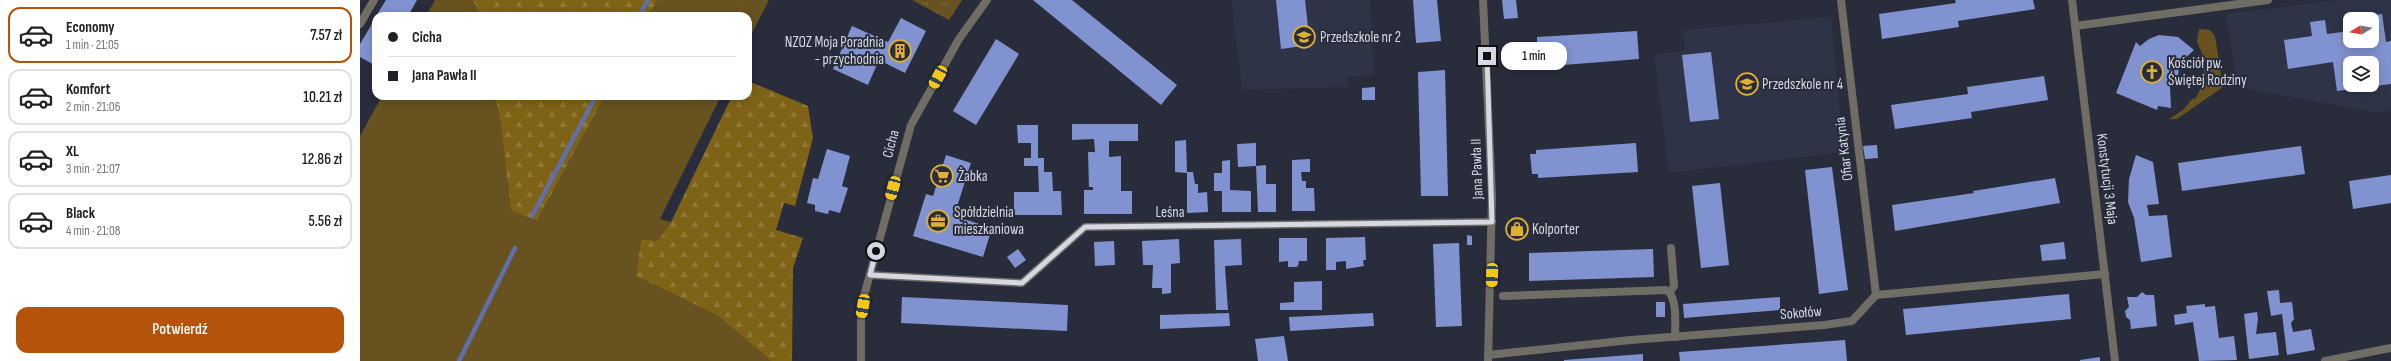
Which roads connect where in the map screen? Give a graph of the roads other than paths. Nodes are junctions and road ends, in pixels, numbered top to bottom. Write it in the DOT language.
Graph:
graph roads {
  1 [pos="374,0"];
  2 [pos="986,0"];
  3 [pos="1483,0"];
  4 [pos="1841,0"];
  5 [pos="2072,0"];
  6 [pos="2268,0"];
  7 [pos="360,24"];
  8 [pos="2075,26"];
  9 [pos="1492,222"];
  10 [pos="1670,248"];
  11 [pos="2105,274"];
  12 [pos="870,275"];
  13 [pos="1670,292"];
  14 [pos="1876,295"];
  15 [pos="1503,296"];
  16 [pos="1675,338"];
  17 [pos="2391,348"];
  18 [pos="1488,358"];
  19 [pos="861,361"];
  20 [pos="2115,361"];
  21 [pos="2325,361"];
  1 -- 7 [label="street"];
  2 -- 12 [label="street, Cicha"];
  3 -- 9 [label="street, Jana Pawła II"];
  4 -- 14 [label="street, Ofiar Katynia"];
  5 -- 8 [label="street, Konstytucji 3 Maja"];
  6 -- 8 [label="street"];
  8 -- 11 [label="street, Konstytucji 3 Maja"];
  9 -- 12 [label="street, Leśna"];
  9 -- 18 [label="street, Jana Pawła II"];
  10 -- 13 [label="street"];
  11 -- 14 [label="street"];
  11 -- 20 [label="street, Konstytucji 3 Maja"];
  12 -- 19 [label="street, Cicha"];
  13 -- 15 [label="street"];
  13 -- 16 [label="street"];
  14 -- 16 [label="street, Sokołów"];
  16 -- 18 [label="street, Sokołów"];
  17 -- 21 [label="street"];
}
